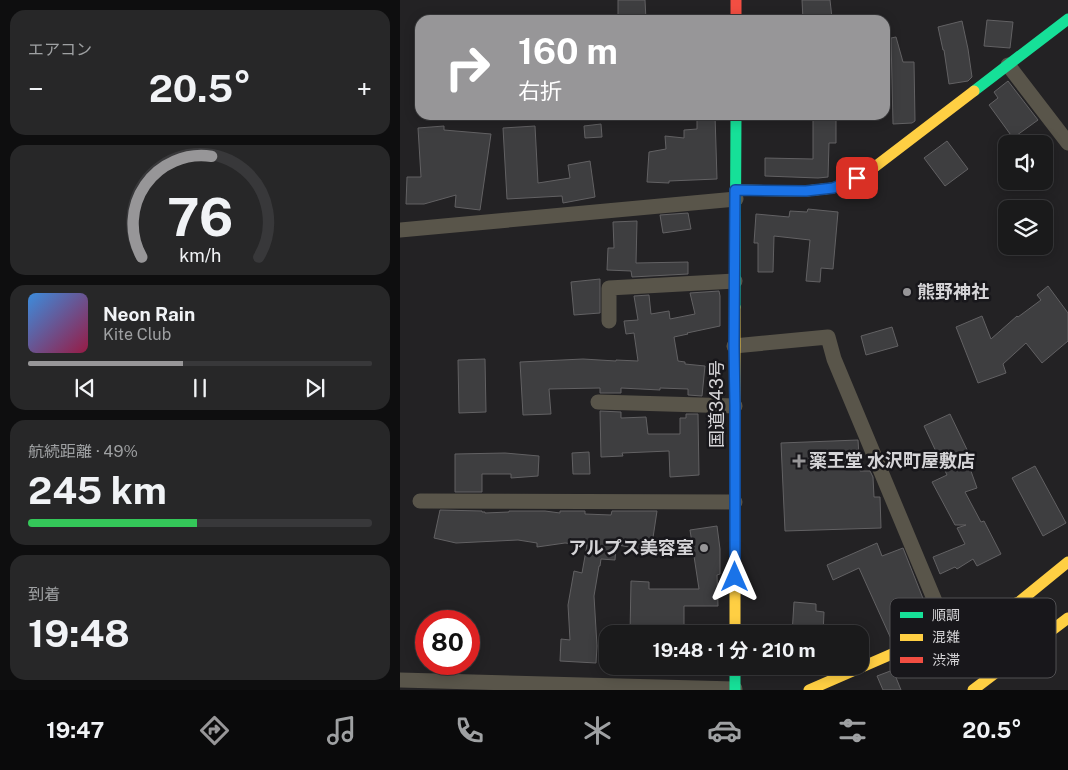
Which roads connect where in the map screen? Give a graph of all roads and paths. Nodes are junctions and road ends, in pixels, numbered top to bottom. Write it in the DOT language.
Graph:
graph roads {
  1 [pos="736,0"];
  2 [pos="736,15"];
  3 [pos="1068,20"];
  4 [pos="1008,65"];
  5 [pos="736,120"];
  6 [pos="1068,143"];
  7 [pos="736,195"];
  8 [pos="400,230"];
  9 [pos="735,281"];
  10 [pos="609,322"];
  11 [pos="734,346"];
  12 [pos="598,402"];
  13 [pos="735,406"];
  14 [pos="420,501"];
  15 [pos="735,502"];
  16 [pos="1068,562"];
  17 [pos="934,598"];
  18 [pos="1024,598"];
  19 [pos="1068,618"];
  20 [pos="735,625"];
  21 [pos="1056,627"];
  22 [pos="890,655"];
  23 [pos="735,675"];
  24 [pos="989,678"];
  25 [pos="400,680"];
  26 [pos="735,689"];
  27 [pos="809,690"];
  28 [pos="973,690"];
  1 -- 2 [label="main road"];
  3 -- 4 [label="main road"];
  4 -- 6 [label="street"];
  4 -- 7 [label="main road"];
  5 -- 7 [label="main road, 国道343号"];
  7 -- 8 [label="street"];
  7 -- 9 [label="main road, 国道343号"];
  9 -- 10 [label="street"];
  9 -- 11 [label="main road, 国道343号"];
  11 -- 13 [label="main road, 国道343号"];
  11 -- 17 [label="street"];
  12 -- 13 [label="street"];
  13 -- 15 [label="main road, 国道343号"];
  14 -- 15 [label="street"];
  15 -- 20 [label="main road, 国道343号"];
  16 -- 18 [label="main road"];
  19 -- 21 [label="main road"];
  22 -- 27 [label="main road"];
  23 -- 26 [label="main road"];
  24 -- 28 [label="main road"];
  25 -- 26 [label="street"];
}
